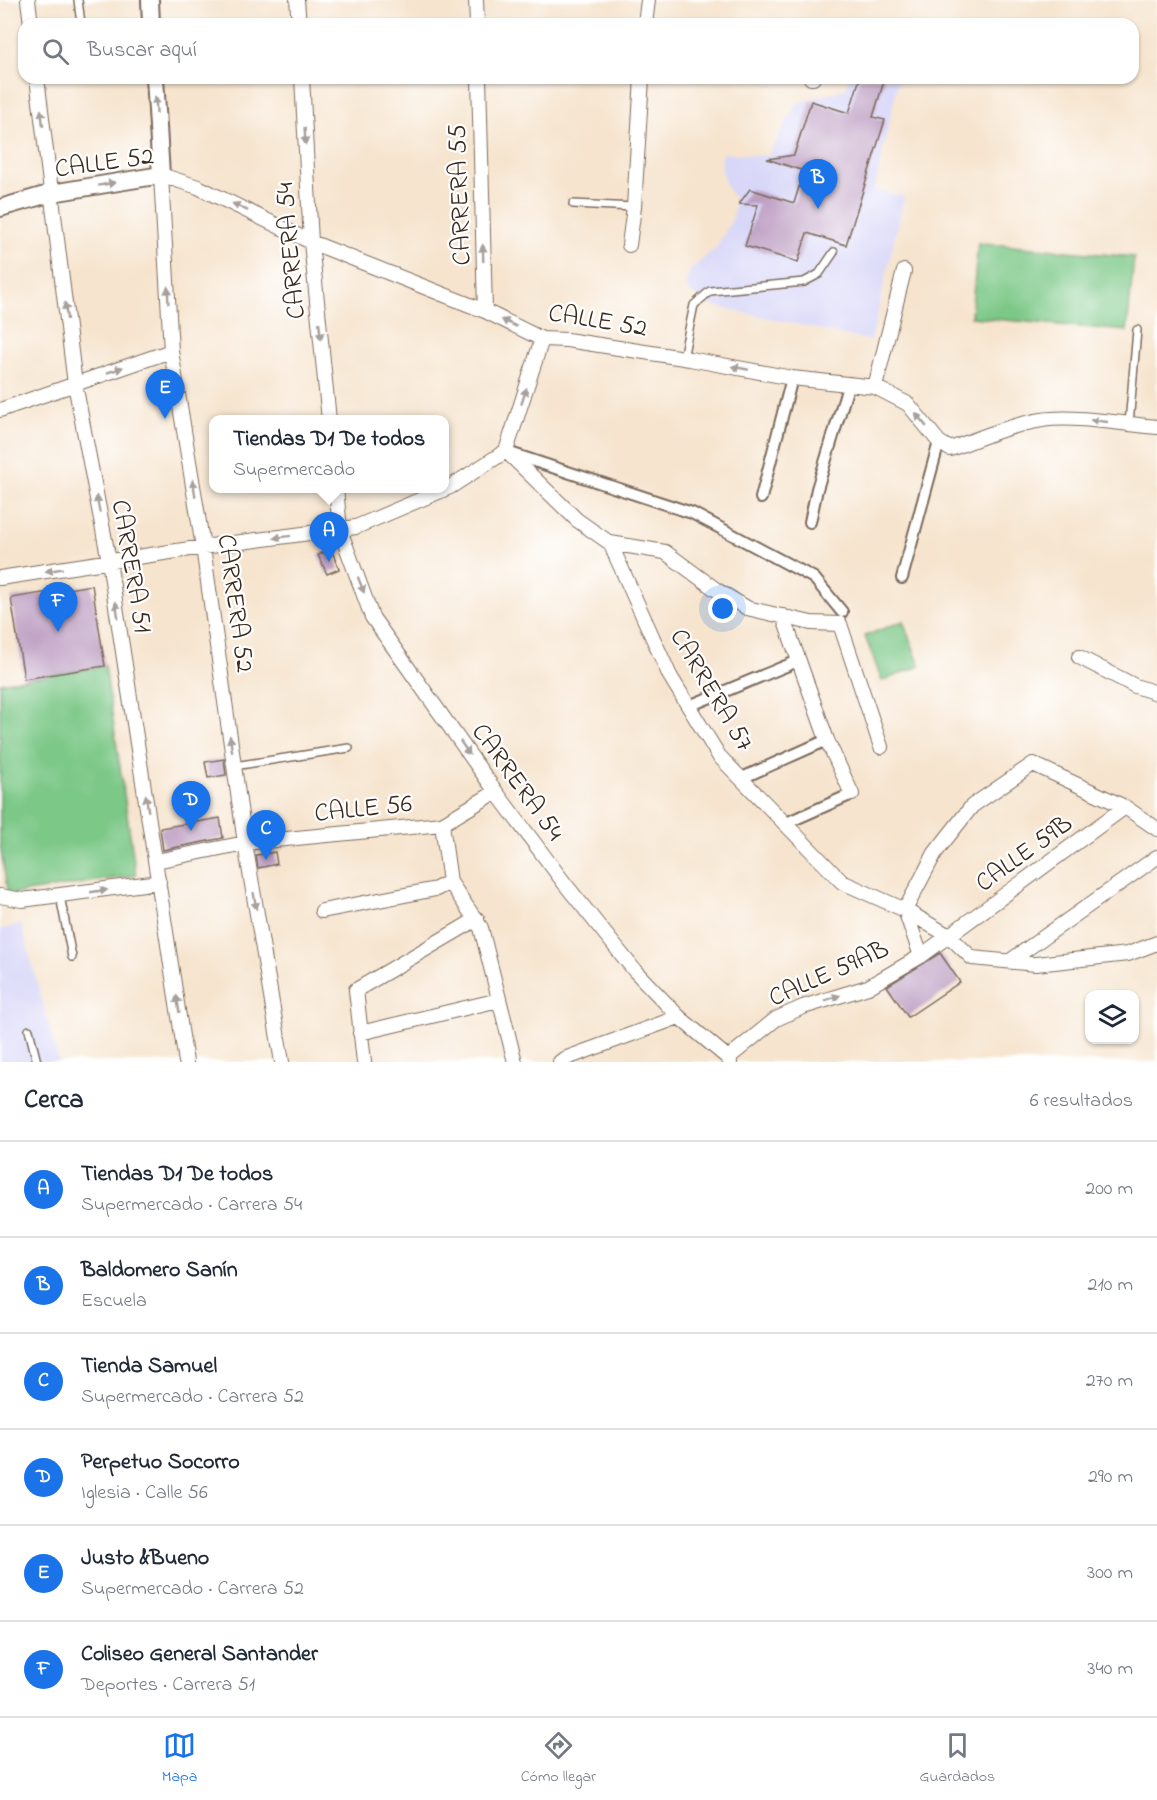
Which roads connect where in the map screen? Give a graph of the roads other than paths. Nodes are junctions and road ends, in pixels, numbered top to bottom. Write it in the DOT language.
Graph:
graph roads {
  1 [pos="28,0"];
  2 [pos="78,0"];
  3 [pos="150,0"];
  4 [pos="297,0"];
  5 [pos="477,0"];
  6 [pos="648,0"];
  7 [pos="30,18"];
  8 [pos="80,18"];
  9 [pos="151,18"];
  10 [pos="298,18"];
  11 [pos="477,18"];
  12 [pos="646,18"];
  13 [pos="38,84"];
  14 [pos="155,84"];
  15 [pos="302,84"];
  16 [pos="479,84"];
  17 [pos="642,84"];
  18 [pos="161,175"];
  19 [pos="52,193"];
  20 [pos="573,204"];
  21 [pos="634,207"];
  22 [pos="0,208"];
  23 [pos="311,242"];
  24 [pos="629,245"];
  25 [pos="834,252"];
  26 [pos="904,271"];
  27 [pos="485,311"];
  28 [pos="1137,330"];
  29 [pos="542,339"];
  30 [pos="171,351"];
  31 [pos="683,358"];
  32 [pos="792,378"];
  33 [pos="849,383"];
  34 [pos="75,384"];
  35 [pos="875,387"];
  36 [pos="0,410"];
  37 [pos="328,415"];
  38 [pos="1129,424"];
  39 [pos="1157,427"];
  40 [pos="939,442"];
  41 [pos="506,451"];
  42 [pos="449,487"];
  43 [pos="336,493"];
  44 [pos="436,493"];
  45 [pos="761,498"];
  46 [pos="810,522"];
  47 [pos="340,530"];
  48 [pos="610,543"];
  49 [pos="203,547"];
  50 [pos="109,561"];
  51 [pos="0,578"];
  52 [pos="902,578"];
  53 [pos="783,616"];
  54 [pos="841,618"];
  55 [pos="1079,657"];
  56 [pos="798,661"];
  57 [pos="1157,693"];
  58 [pos="689,706"];
  59 [pos="827,740"];
  60 [pos="881,747"];
  61 [pos="349,748"];
  62 [pos="234,766"];
  63 [pos="742,778"];
  64 [pos="496,792"];
  65 [pos="852,794"];
  66 [pos="1125,807"];
  67 [pos="442,824"];
  68 [pos="784,824"];
  69 [pos="1157,829"];
  70 [pos="245,843"];
  71 [pos="1157,857"];
  72 [pos="156,861"];
  73 [pos="159,882"];
  74 [pos="450,882"];
  75 [pos="0,896"];
  76 [pos="60,896"];
  77 [pos="904,910"];
  78 [pos="322,911"];
  79 [pos="477,919"];
  80 [pos="949,936"];
  81 [pos="1157,943"];
  82 [pos="921,956"];
  83 [pos="72,957"];
  84 [pos="1010,961"];
  85 [pos="499,1000"];
  86 [pos="679,1017"];
  87 [pos="29,1030"];
  88 [pos="360,1033"];
  89 [pos="729,1060"];
  90 [pos="37,1062"];
  91 [pos="186,1062"];
  92 [pos="282,1062"];
  93 [pos="364,1062"];
  94 [pos="515,1062"];
  95 [pos="560,1062"];
  1 -- 7 [label="street"];
  2 -- 8 [label="lane"];
  3 -- 9 [label="street"];
  4 -- 10 [label="street"];
  5 -- 11 [label="street"];
  6 -- 12 [label="street"];
  19 -- 13 [label="street, CARRERA 51, one-way"];
  18 -- 14 [label="street, CARRERA 52, one-way"];
  15 -- 23 [label="street, CARRERA 54, one-way"];
  27 -- 16 [label="street, CARRERA 55, one-way"];
  17 -- 21 [label="street"];
  19 -- 18 [label="street, CALLE 52, one-way"];
  23 -- 18 [label="street, CALLE 52, one-way"];
  30 -- 18 [label="street, CARRERA 52, one-way"];
  19 -- 22 [label="street, CALLE 52"];
  34 -- 19 [label="street, CARRERA 51, one-way"];
  20 -- 21 [label="lane"];
  21 -- 24 [label="street"];
  23 -- 27 [label="street, CALLE 52"];
  23 -- 37 [label="street, CARRERA 54, one-way"];
  25 -- 31 [label="lane"];
  26 -- 35 [label="street"];
  29 -- 27 [label="street, CALLE 52, one-way"];
  28 -- 38 [label="lane"];
  29 -- 31 [label="street, CALLE 52"];
  41 -- 29 [label="street, one-way"];
  34 -- 30 [label="street, one-way"];
  49 -- 30 [label="street, CARRERA 52, one-way"];
  32 -- 31 [label="street, CALLE 52, one-way"];
  32 -- 33 [label="street, CALLE 52"];
  32 -- 45 [label="street"];
  33 -- 35 [label="street, CALLE 52"];
  33 -- 46 [label="street"];
  34 -- 36 [label="street"];
  50 -- 34 [label="street, CARRERA 51, one-way"];
  40 -- 35 [label="street, CALLE 52, one-way"];
  38 -- 39 [label="street"];
  38 -- 40 [label="street, one-way"];
  40 -- 52 [label="street"];
  41 -- 42 [label="street"];
  41 -- 48 [label="street"];
  41 -- 54 [label="street"];
  43 -- 47 [label="street, CARRERA 54"];
  44 -- 47 [label="street"];
  47 -- 49 [label="street, one-way"];
  47 -- 64 [label="street, CARRERA 54, one-way"];
  48 -- 53 [label="street"];
  48 -- 58 [label="street, CARRERA 57"];
  49 -- 50 [label="street"];
  62 -- 49 [label="street, CARRERA 52, one-way"];
  50 -- 51 [label="street, one-way"];
  72 -- 50 [label="street, CARRERA 51, one-way"];
  53 -- 54 [label="street"];
  53 -- 56 [label="street"];
  54 -- 60 [label="street"];
  55 -- 57 [label="street"];
  56 -- 58 [label="street"];
  56 -- 59 [label="street"];
  58 -- 63 [label="street, CARRERA 57"];
  59 -- 63 [label="street"];
  59 -- 65 [label="street"];
  61 -- 62 [label="lane"];
  62 -- 70 [label="street, CARRERA 52"];
  63 -- 68 [label="street, CARRERA 57"];
  64 -- 67 [label="street, CALLE 56"];
  64 -- 86 [label="street, CARRERA 54"];
  65 -- 68 [label="street"];
  66 -- 69 [label="street"];
  66 -- 77 [label="street"];
  66 -- 80 [label="street, CALLE 59B"];
  67 -- 70 [label="street, CALLE 56"];
  67 -- 74 [label="street"];
  68 -- 77 [label="street, CARRERA 57"];
  70 -- 72 [label="street, CALLE 56"];
  70 -- 92 [label="street, CARRERA 52, one-way"];
  71 -- 84 [label="street"];
  72 -- 73 [label="street, CARRERA 51"];
  76 -- 73 [label="street, one-way"];
  91 -- 73 [label="street, CARRERA 51, one-way"];
  74 -- 78 [label="street"];
  74 -- 79 [label="street"];
  75 -- 76 [label="street"];
  76 -- 83 [label="lane"];
  77 -- 80 [label="street, CARRERA 57"];
  77 -- 82 [label="street, CALLE 59AB"];
  79 -- 85 [label="street"];
  79 -- 88 [label="street"];
  80 -- 82 [label="street, CALLE 59AB"];
  80 -- 84 [label="street, CARRERA 57"];
  81 -- 84 [label="street, CARRERA 57"];
  89 -- 82 [label="street, CALLE 59AB, one-way"];
  85 -- 88 [label="street"];
  85 -- 94 [label="street"];
  86 -- 89 [label="street, CARRERA 54"];
  86 -- 95 [label="street"];
  87 -- 90 [label="lane"];
  88 -- 93 [label="street"];
}
